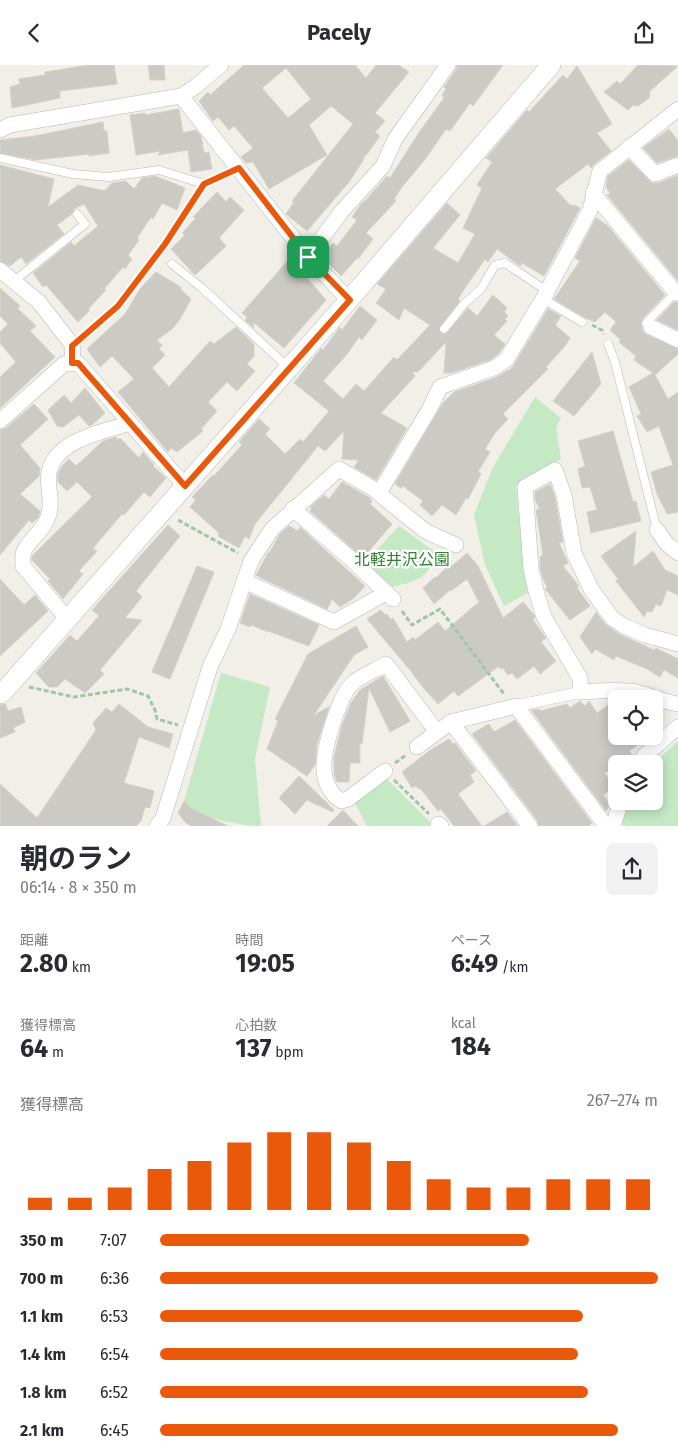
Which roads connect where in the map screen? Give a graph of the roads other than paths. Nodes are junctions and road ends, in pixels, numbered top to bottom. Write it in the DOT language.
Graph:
graph roads {
  1 [pos="221,65"];
  2 [pos="448,65"];
  3 [pos="551,65"];
  4 [pos="181,96"];
  5 [pos="675,117"];
  6 [pos="0,130"];
  7 [pos="629,147"];
  8 [pos="0,158"];
  9 [pos="678,165"];
  10 [pos="239,168"];
  11 [pos="204,184"];
  12 [pos="593,193"];
  13 [pos="77,214"];
  14 [pos="308,257"];
  15 [pos="172,264"];
  16 [pos="0,270"];
  17 [pos="14,281"];
  18 [pos="677,291"];
  19 [pos="545,295"];
  20 [pos="350,300"];
  21 [pos="582,322"];
  22 [pos="651,327"];
  23 [pos="444,329"];
  24 [pos="678,340"];
  25 [pos="608,344"];
  26 [pos="72,346"];
  27 [pos="72,363"];
  28 [pos="289,368"];
  29 [pos="0,421"];
  30 [pos="130,423"];
  31 [pos="185,486"];
  32 [pos="379,493"];
  33 [pos="293,509"];
  34 [pos="657,530"];
  35 [pos="456,545"];
  36 [pos="678,553"];
  37 [pos="244,581"];
  38 [pos="68,620"];
  39 [pos="678,644"];
  40 [pos="5,689"];
  41 [pos="581,692"];
  42 [pos="678,704"];
  43 [pos="515,706"];
  44 [pos="451,722"];
  45 [pos="678,727"];
  46 [pos="437,732"];
  47 [pos="417,747"];
  48 [pos="645,755"];
  49 [pos="385,771"];
  50 [pos="618,810"];
  51 [pos="164,823"];
  52 [pos="530,826"];
  53 [pos="606,826"];
  54 [pos="614,826"];
  1 -- 4 [label="street"];
  2 -- 14 [label="street"];
  3 -- 20 [label="street"];
  4 -- 6 [label="street"];
  4 -- 10 [label="street"];
  5 -- 7 [label="street"];
  7 -- 9 [label="street"];
  7 -- 12 [label="street"];
  8 -- 11 [label="lane"];
  10 -- 11 [label="lane"];
  10 -- 14 [label="street"];
  11 -- 26 [label="lane"];
  12 -- 18 [label="street"];
  12 -- 19 [label="street"];
  13 -- 17 [label="lane"];
  14 -- 20 [label="street"];
  15 -- 28 [label="lane"];
  16 -- 17 [label="street"];
  17 -- 26 [label="street"];
  18 -- 22 [label="lane"];
  19 -- 21 [label="lane"];
  19 -- 23 [label="lane"];
  19 -- 32 [label="street"];
  20 -- 28 [label="street"];
  22 -- 24 [label="street"];
  25 -- 34 [label="lane"];
  26 -- 27 [label="street"];
  27 -- 29 [label="street"];
  27 -- 30 [label="street"];
  28 -- 31 [label="street"];
  30 -- 31 [label="street"];
  30 -- 38 [label="street"];
  31 -- 38 [label="street"];
  32 -- 33 [label="street"];
  32 -- 35 [label="street"];
  33 -- 37 [label="street"];
  33 -- 37 [label="street"];
  34 -- 36 [label="street"];
  37 -- 51 [label="street"];
  38 -- 40 [label="street"];
  39 -- 41 [label="street"];
  41 -- 42 [label="street"];
  41 -- 43 [label="street"];
  43 -- 44 [label="street"];
  43 -- 53 [label="street"];
  44 -- 46 [label="street"];
  44 -- 52 [label="street"];
  45 -- 48 [label="street"];
  46 -- 47 [label="street"];
  46 -- 49 [label="street"];
  50 -- 54 [label="street"];
}
